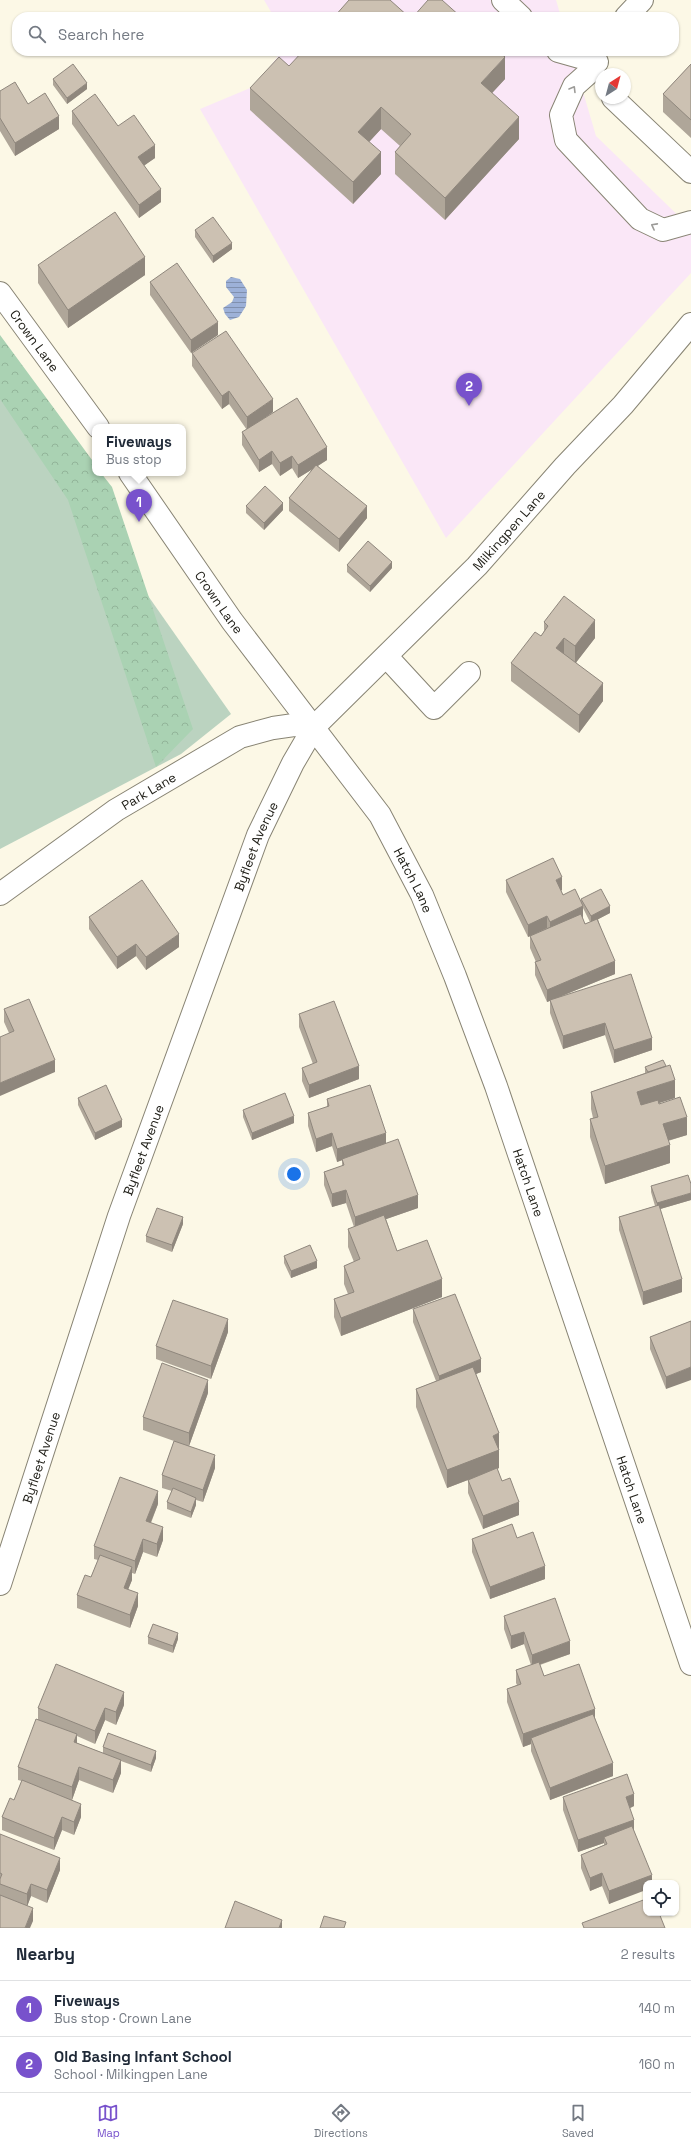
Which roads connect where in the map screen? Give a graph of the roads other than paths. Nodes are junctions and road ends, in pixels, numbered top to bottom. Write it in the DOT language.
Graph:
graph roads {
  1 [pos="503,0"];
  2 [pos="642,0"];
  3 [pos="516,12"];
  4 [pos="631,12"];
  5 [pos="571,56"];
  6 [pos="599,67"];
  7 [pos="619,104"];
  8 [pos="691,172"];
  9 [pos="691,222"];
  10 [pos="0,293"];
  11 [pos="691,324"];
  12 [pos="96,424"];
  13 [pos="132,476"];
  14 [pos="388,657"];
  15 [pos="469,674"];
  16 [pos="314,727"];
  17 [pos="0,894"];
  18 [pos="0,1584"];
  19 [pos="691,1664"];
  1 -- 3 [label="street"];
  2 -- 4 [label="street"];
  5 -- 6 [label="street"];
  9 -- 6 [label="street, one-way"];
  7 -- 8 [label="street"];
  10 -- 12 [label="street, Crown Lane"];
  11 -- 14 [label="street, Milkingpen Lane"];
  13 -- 16 [label="street, Crown Lane"];
  14 -- 15 [label="street"];
  14 -- 16 [label="street, Milkingpen Lane"];
  16 -- 17 [label="street, Park Lane"];
  16 -- 18 [label="street, Byfleet Avenue"];
  16 -- 19 [label="street, Hatch Lane"];
}
